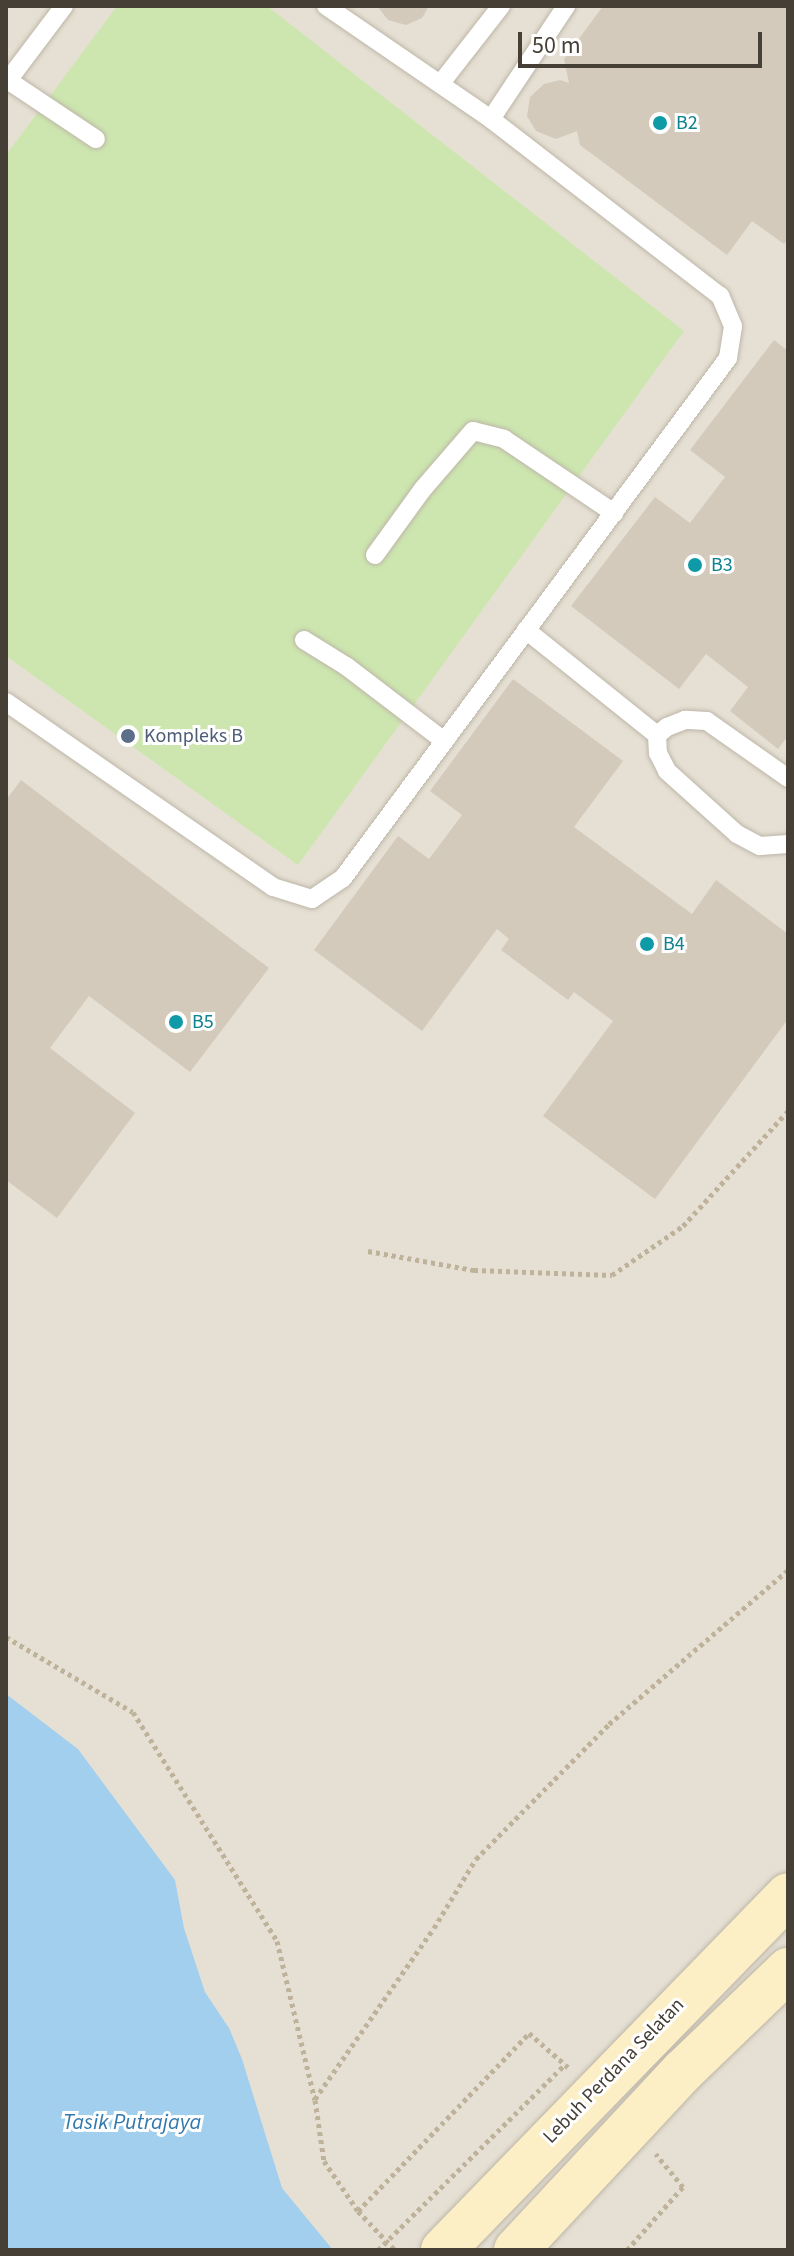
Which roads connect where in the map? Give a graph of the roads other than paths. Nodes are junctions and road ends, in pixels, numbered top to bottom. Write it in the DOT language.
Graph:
graph roads {
  1 [pos="64,6"];
  2 [pos="326,6"];
  3 [pos="501,6"];
  4 [pos="566,6"];
  5 [pos="7,81"];
  6 [pos="441,83"];
  7 [pos="491,119"];
  8 [pos="96,139"];
  9 [pos="614,513"];
  10 [pos="375,555"];
  11 [pos="526,630"];
  12 [pos="304,640"];
  13 [pos="8,707"];
  14 [pos="657,735"];
  15 [pos="444,741"];
  16 [pos="788,778"];
  17 [pos="788,844"];
  18 [pos="788,1895"];
  19 [pos="788,1970"];
  20 [pos="443,2250"];
  21 [pos="516,2250"];
  1 -- 5 [label="lane"];
  2 -- 6 [label="lane"];
  3 -- 6 [label="lane"];
  4 -- 7 [label="lane"];
  5 -- 8 [label="lane"];
  6 -- 7 [label="lane"];
  7 -- 9 [label="lane"];
  9 -- 10 [label="lane"];
  9 -- 11 [label="lane"];
  11 -- 14 [label="lane"];
  11 -- 15 [label="lane"];
  12 -- 15 [label="lane"];
  13 -- 15 [label="lane"];
  14 -- 16 [label="lane"];
  14 -- 17 [label="lane"];
  18 -- 20 [label="main road, Lebuh Perdana Selatan"];
  19 -- 21 [label="main road"];
}
